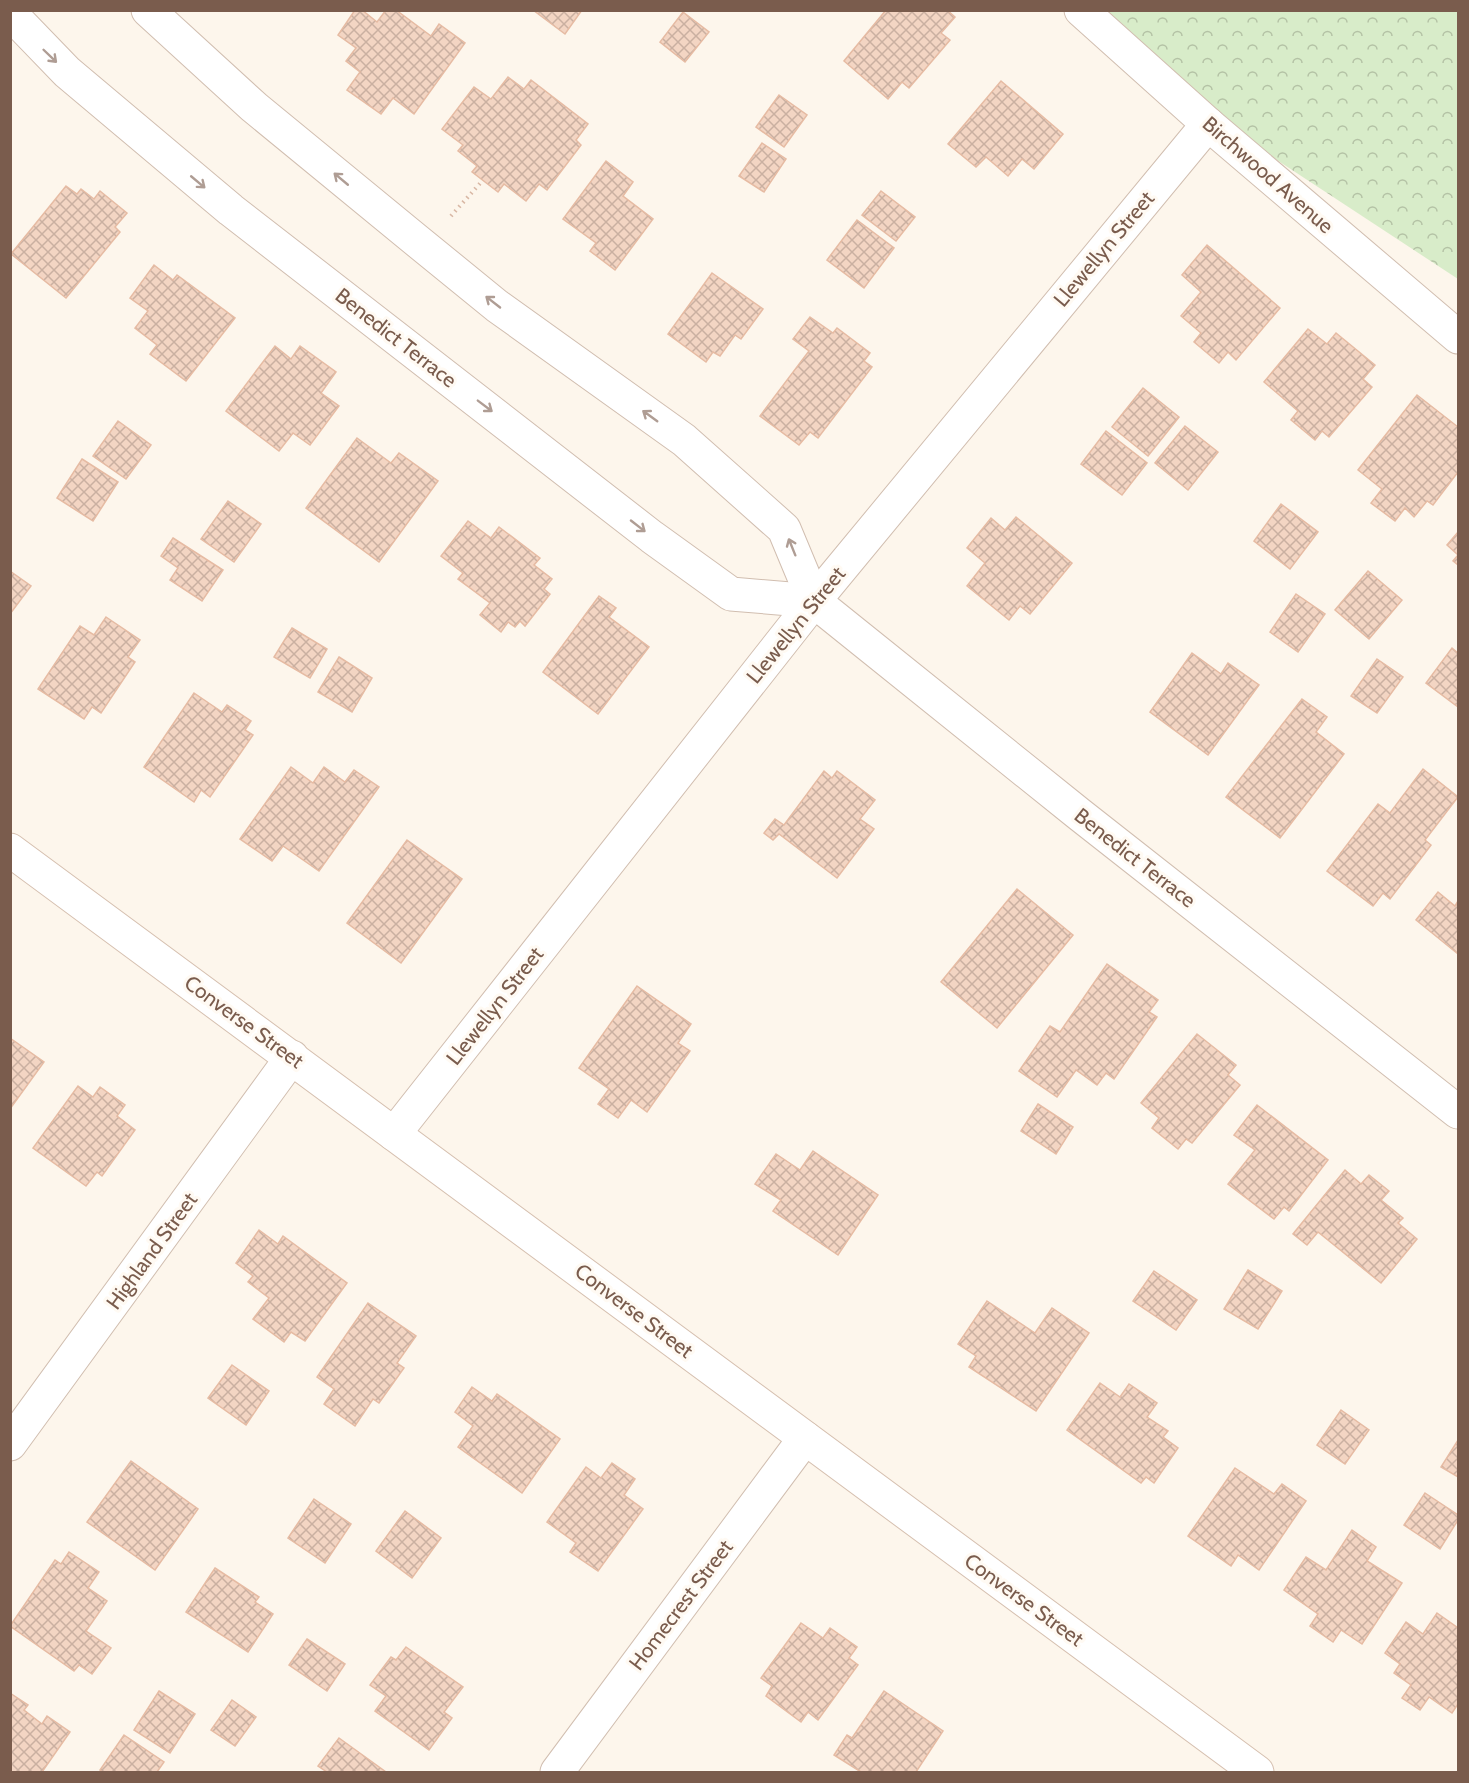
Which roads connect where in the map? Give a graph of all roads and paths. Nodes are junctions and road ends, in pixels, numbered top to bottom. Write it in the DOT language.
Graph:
graph roads {
  1 [pos="148,10"];
  2 [pos="1081,10"];
  3 [pos="10,13"];
  4 [pos="1208,123"];
  5 [pos="1453,323"];
  6 [pos="814,601"];
  7 [pos="10,850"];
  8 [pos="292,1057"];
  9 [pos="1458,1112"];
  10 [pos="394,1134"];
  11 [pos="805,1438"];
  12 [pos="10,1444"];
  13 [pos="557,1773"];
  14 [pos="1257,1773"];
  6 -- 1 [label="street, Benedict Terrace, one-way"];
  2 -- 4 [label="street, Birchwood Avenue"];
  3 -- 6 [label="street, Benedict Terrace, one-way"];
  4 -- 5 [label="street, Birchwood Avenue"];
  4 -- 6 [label="street, Llewellyn Street"];
  6 -- 9 [label="street, Benedict Terrace"];
  6 -- 10 [label="street, Llewellyn Street"];
  7 -- 8 [label="street, Converse Street"];
  8 -- 10 [label="street, Converse Street"];
  8 -- 12 [label="street, Highland Street"];
  10 -- 11 [label="street, Converse Street"];
  11 -- 13 [label="street, Homecrest Street"];
  11 -- 14 [label="street, Converse Street"];
}
